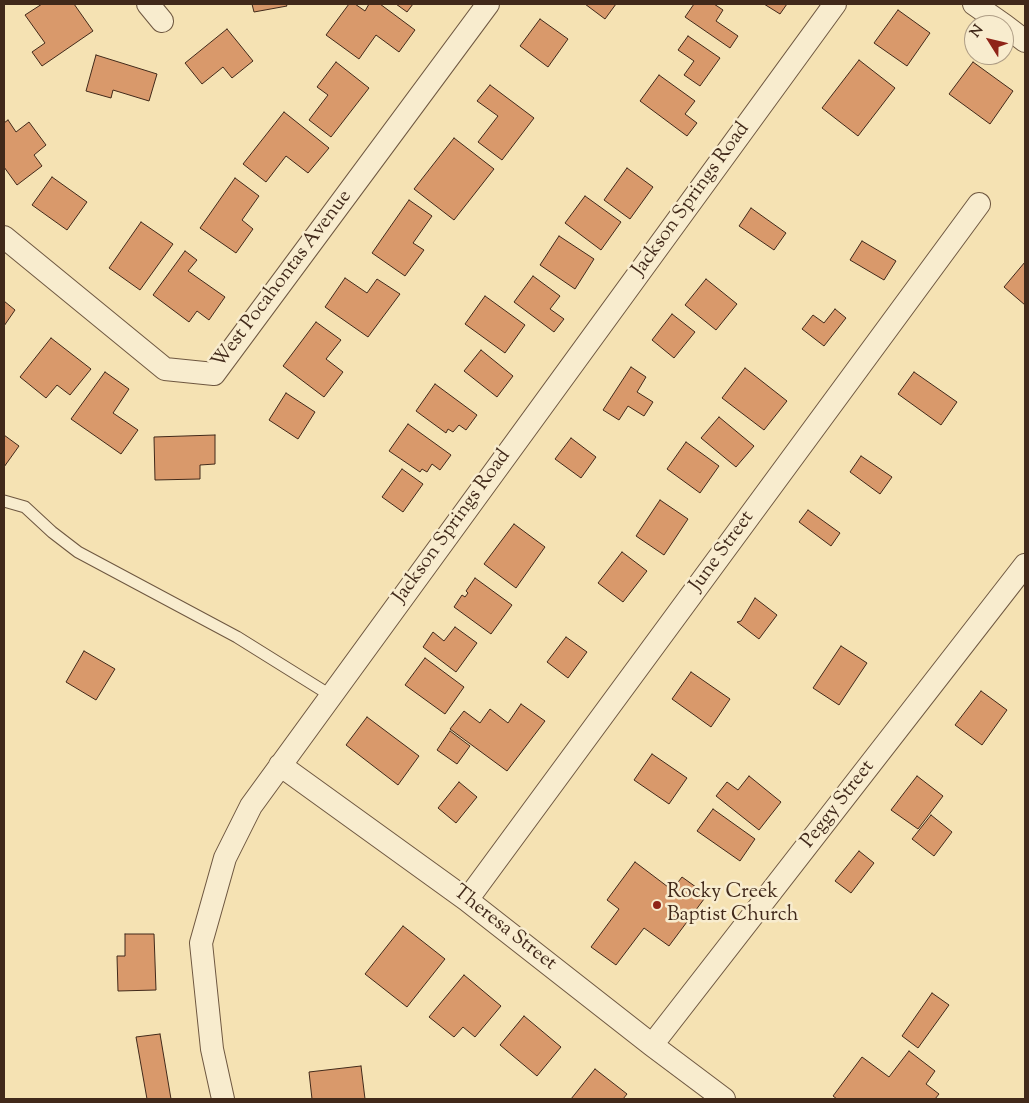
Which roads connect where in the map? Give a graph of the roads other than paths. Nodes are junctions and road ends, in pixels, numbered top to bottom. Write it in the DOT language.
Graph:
graph roads {
  1 [pos="488,4"];
  2 [pos="835,4"];
  3 [pos="974,4"];
  4 [pos="990,15"];
  5 [pos="1014,32"];
  6 [pos="1025,40"];
  7 [pos="979,204"];
  8 [pos="4,237"];
  9 [pos="4,501"];
  10 [pos="1025,565"];
  11 [pos="330,695"];
  12 [pos="280,765"];
  13 [pos="468,900"];
  14 [pos="652,1045"];
  15 [pos="223,1099"];
  16 [pos="724,1099"];
  1 -- 8 [label="street, West Pocahontas Avenue"];
  2 -- 11 [label="street, Jackson Springs Road"];
  3 -- 4 [label="street"];
  5 -- 6 [label="street"];
  7 -- 13 [label="street, June Street"];
  9 -- 11 [label="lane"];
  10 -- 14 [label="street, Peggy Street"];
  11 -- 12 [label="street, Jackson Springs Road"];
  12 -- 13 [label="street, Theresa Street"];
  12 -- 15 [label="street, Jackson Springs Road"];
  13 -- 14 [label="street, Theresa Street"];
  14 -- 16 [label="street, Theresa Street"];
}
